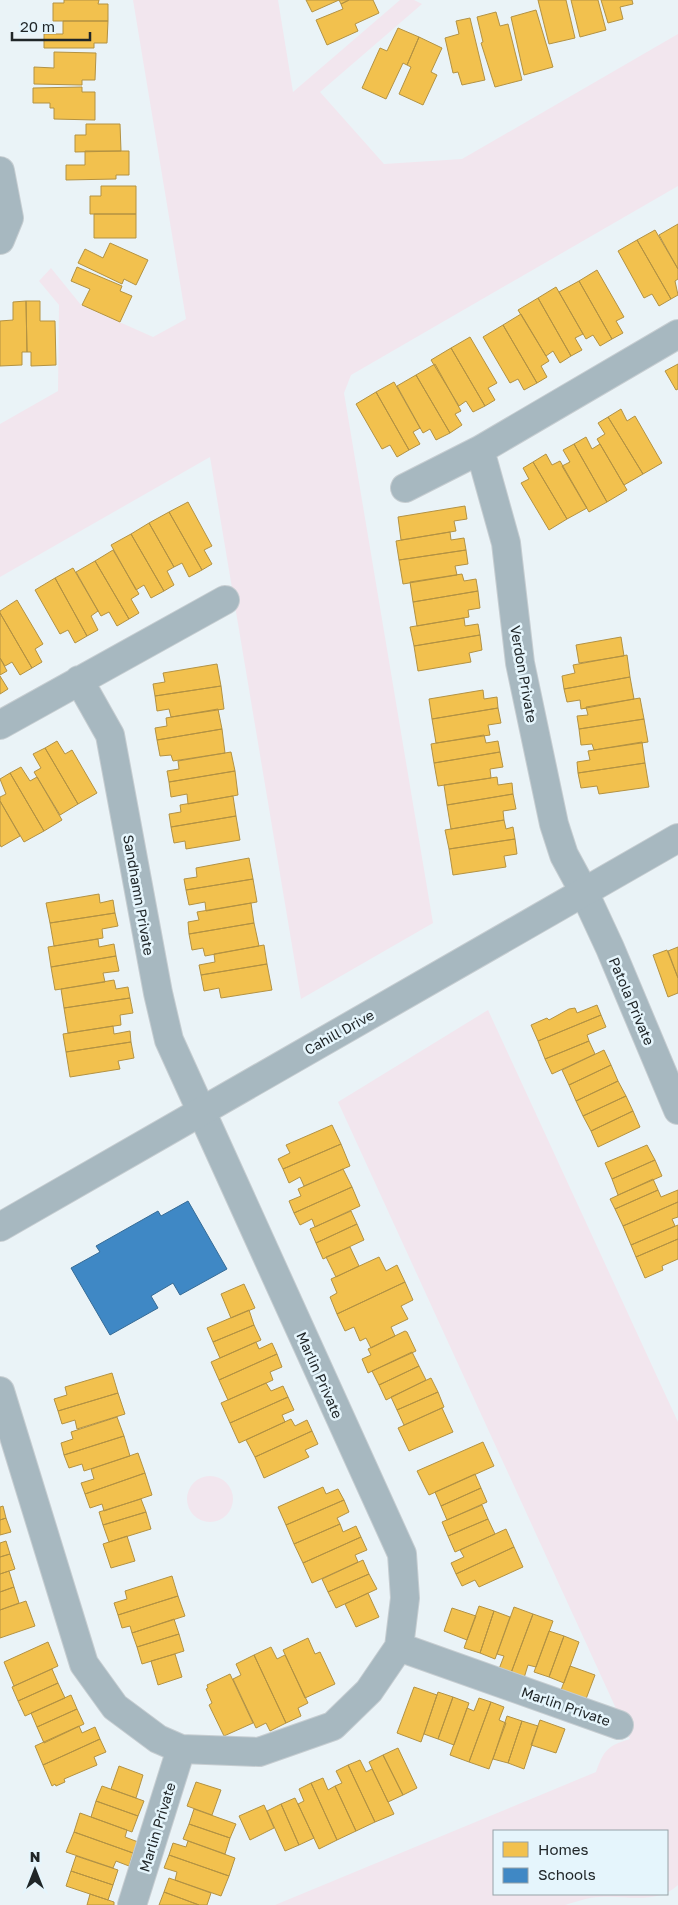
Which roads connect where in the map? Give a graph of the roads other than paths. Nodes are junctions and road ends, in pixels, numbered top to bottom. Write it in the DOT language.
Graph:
graph roads {
  1 [pos="0,171"];
  2 [pos="0,240"];
  3 [pos="678,334"];
  4 [pos="480,450"];
  5 [pos="405,488"];
  6 [pos="226,600"];
  7 [pos="79,680"];
  8 [pos="0,725"];
  9 [pos="678,838"];
  10 [pos="584,892"];
  11 [pos="678,1110"];
  12 [pos="199,1111"];
  13 [pos="0,1227"];
  14 [pos="0,1392"];
  15 [pos="399,1648"];
  16 [pos="619,1725"];
  17 [pos="181,1750"];
  18 [pos="132,1905"];
  1 -- 2 [label="street"];
  3 -- 4 [label="street"];
  4 -- 5 [label="street"];
  4 -- 10 [label="street, Verdon Private"];
  6 -- 7 [label="street"];
  7 -- 8 [label="street"];
  7 -- 12 [label="street, Sandhamn Private"];
  9 -- 10 [label="street, Cahill Drive"];
  10 -- 11 [label="street, Patola Private"];
  10 -- 12 [label="street, Cahill Drive"];
  12 -- 13 [label="street, Cahill Drive"];
  12 -- 15 [label="street, Marlin Private"];
  14 -- 17 [label="street, Marlin Private"];
  15 -- 16 [label="street, Marlin Private"];
  15 -- 17 [label="street, Marlin Private"];
  17 -- 18 [label="street, Marlin Private"];
}
